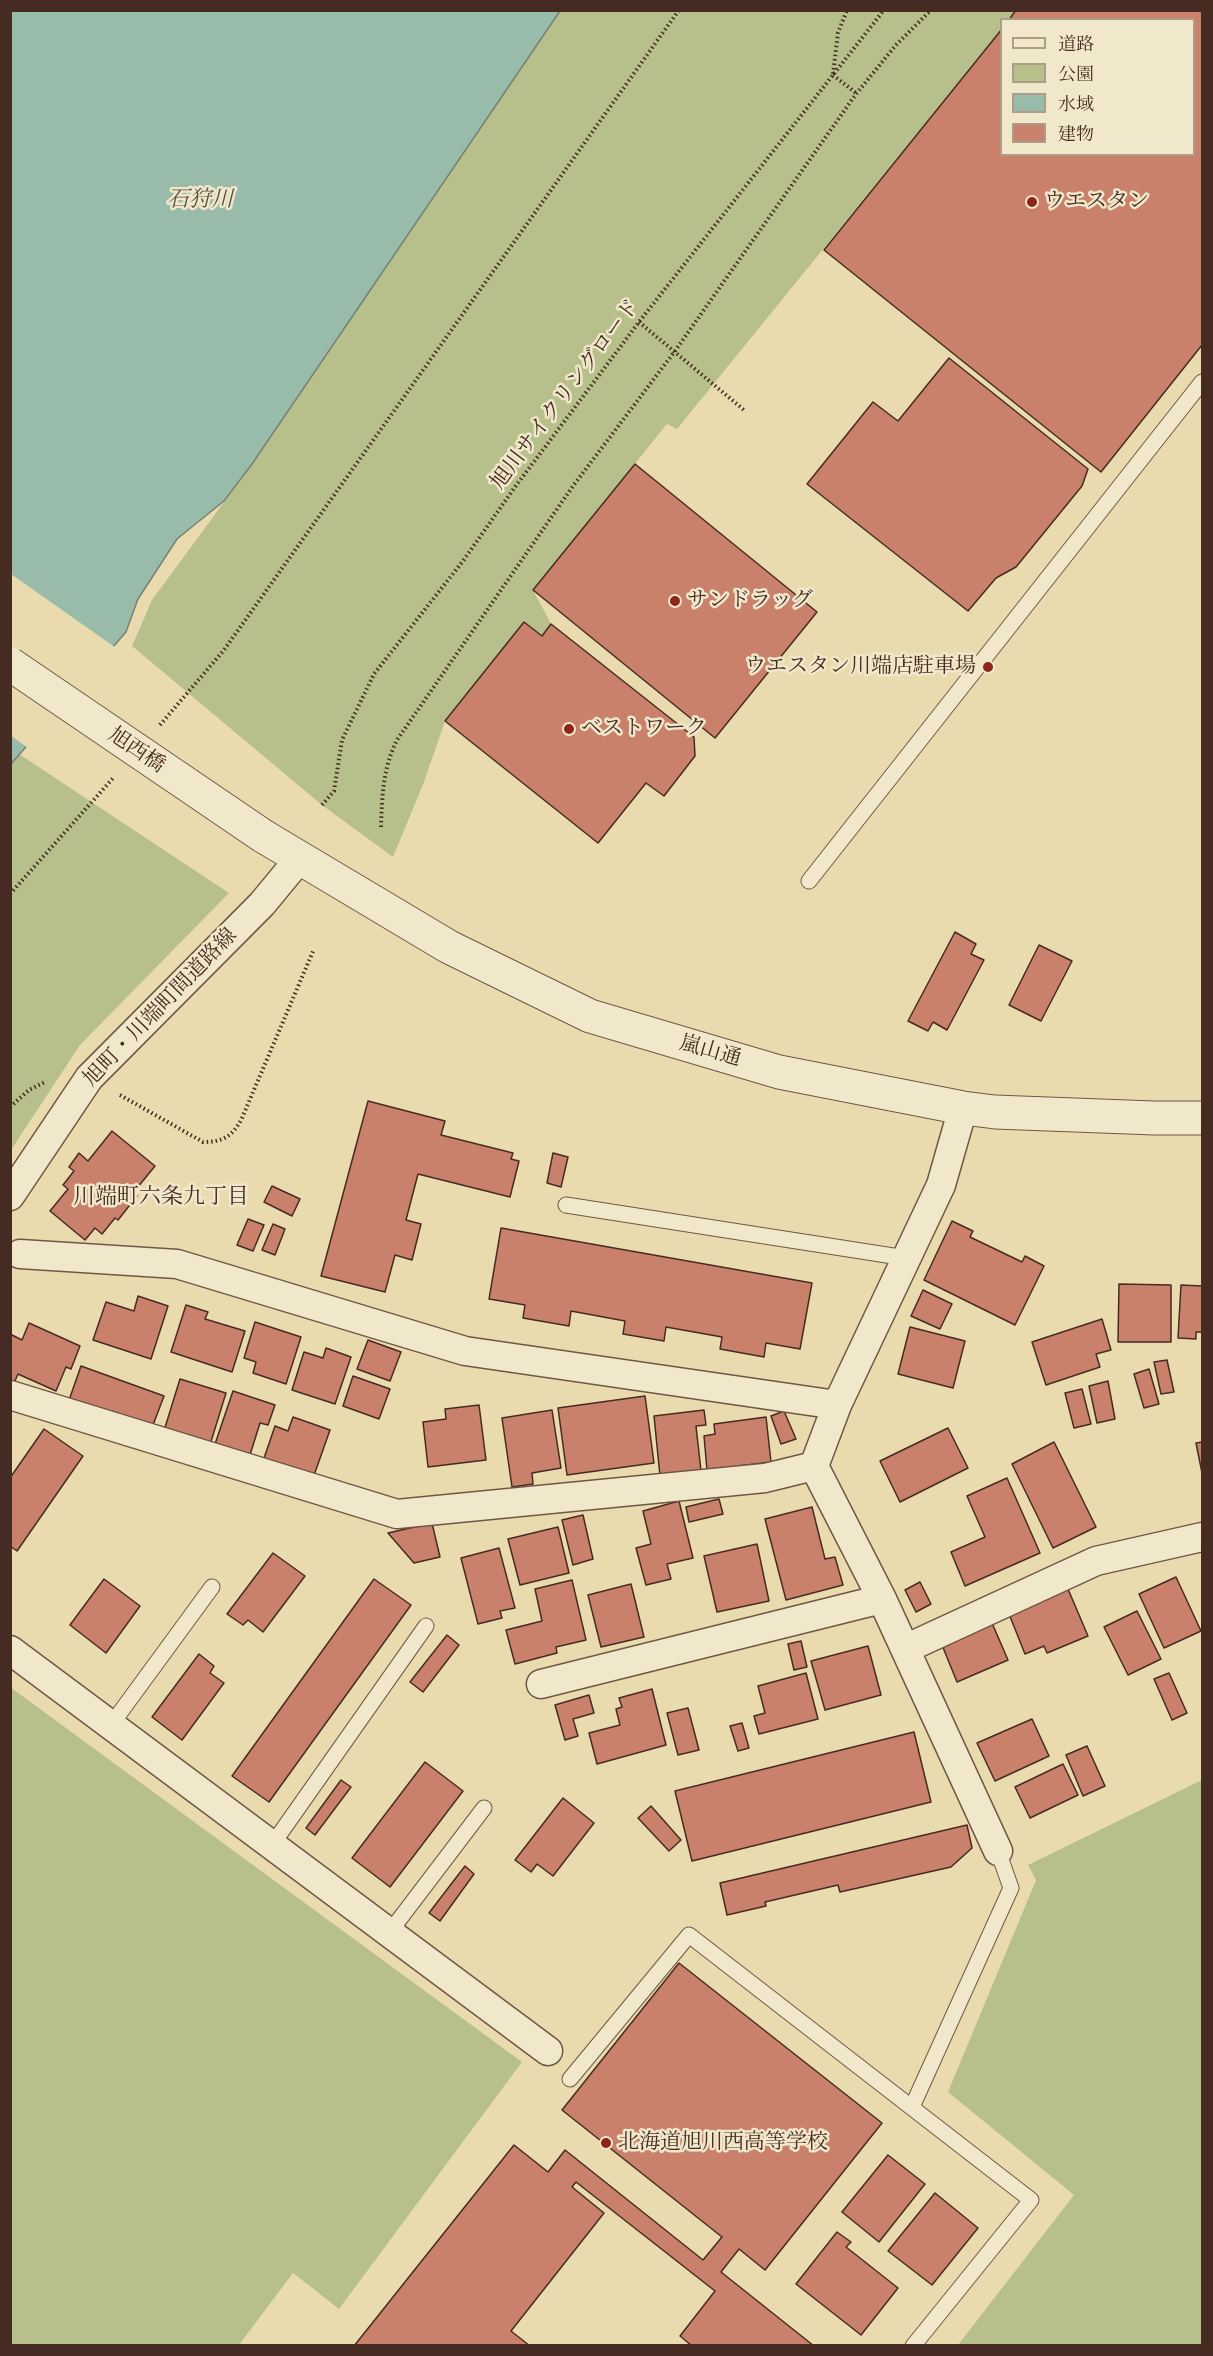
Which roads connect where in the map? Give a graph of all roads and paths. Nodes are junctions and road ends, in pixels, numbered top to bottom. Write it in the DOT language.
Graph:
graph roads {
  1 [pos="679,10"];
  2 [pos="847,10"];
  3 [pos="884,10"];
  4 [pos="931,10"];
  5 [pos="833,75"];
  6 [pos="856,94"];
  7 [pos="639,322"];
  8 [pos="675,351"];
  9 [pos="1203,382"];
  10 [pos="744,410"];
  11 [pos="10,664"];
  12 [pos="157,728"];
  13 [pos="119,772"];
  14 [pos="322,805"];
  15 [pos="381,827"];
  16 [pos="263,836"];
  17 [pos="300,858"];
  18 [pos="809,881"];
  19 [pos="10,894"];
  20 [pos="314,949"];
  21 [pos="89,1078"];
  22 [pos="963,1108"];
  23 [pos="1203,1118"];
  24 [pos="10,1197"];
  25 [pos="566,1205"];
  26 [pos="20,1254"];
  27 [pos="906,1258"];
  28 [pos="10,1395"];
  29 [pos="837,1405"];
  30 [pos="814,1466"];
  31 [pos="1203,1538"];
  32 [pos="212,1587"];
  33 [pos="882,1599"];
  34 [pos="426,1626"];
  35 [pos="904,1649"];
  36 [pos="10,1650"];
  37 [pos="541,1683"];
  38 [pos="111,1725"];
  39 [pos="484,1808"];
  40 [pos="272,1845"];
  41 [pos="998,1851"];
  42 [pos="389,1933"];
  43 [pos="548,2051"];
  44 [pos="570,2079"];
  45 [pos="912,2107"];
  46 [pos="913,2346"];
  1 -- 12 [label="path"];
  2 -- 5 [label="path"];
  3 -- 5 [label="path, 旭川サイクリングロード"];
  4 -- 6 [label="path"];
  5 -- 6 [label="path"];
  5 -- 7 [label="path, 旭川サイクリングロード"];
  6 -- 8 [label="path"];
  7 -- 8 [label="path"];
  7 -- 14 [label="path, 旭川サイクリングロード"];
  8 -- 10 [label="path"];
  8 -- 15 [label="path"];
  9 -- 18 [label="lane"];
  11 -- 16 [label="street, 旭西橋, bridge"];
  13 -- 19 [label="path"];
  16 -- 17 [label="street, 嵐山通"];
  17 -- 21 [label="street, 旭町・川端町間道路線"];
  17 -- 22 [label="street, 嵐山通"];
  20 -- 21 [label="path"];
  21 -- 24 [label="street, 旭町・川端町間道路線"];
  22 -- 23 [label="street, 嵐山通"];
  22 -- 27 [label="street"];
  25 -- 27 [label="lane"];
  26 -- 29 [label="street"];
  27 -- 29 [label="street"];
  28 -- 30 [label="street"];
  29 -- 30 [label="street"];
  30 -- 33 [label="street"];
  31 -- 35 [label="street"];
  32 -- 38 [label="lane"];
  33 -- 35 [label="street"];
  33 -- 37 [label="street"];
  34 -- 40 [label="lane"];
  35 -- 41 [label="street"];
  36 -- 38 [label="street"];
  38 -- 40 [label="street"];
  39 -- 42 [label="lane"];
  40 -- 42 [label="street"];
  41 -- 45 [label="lane"];
  42 -- 43 [label="street"];
  44 -- 45 [label="lane"];
  45 -- 46 [label="lane"];
}
